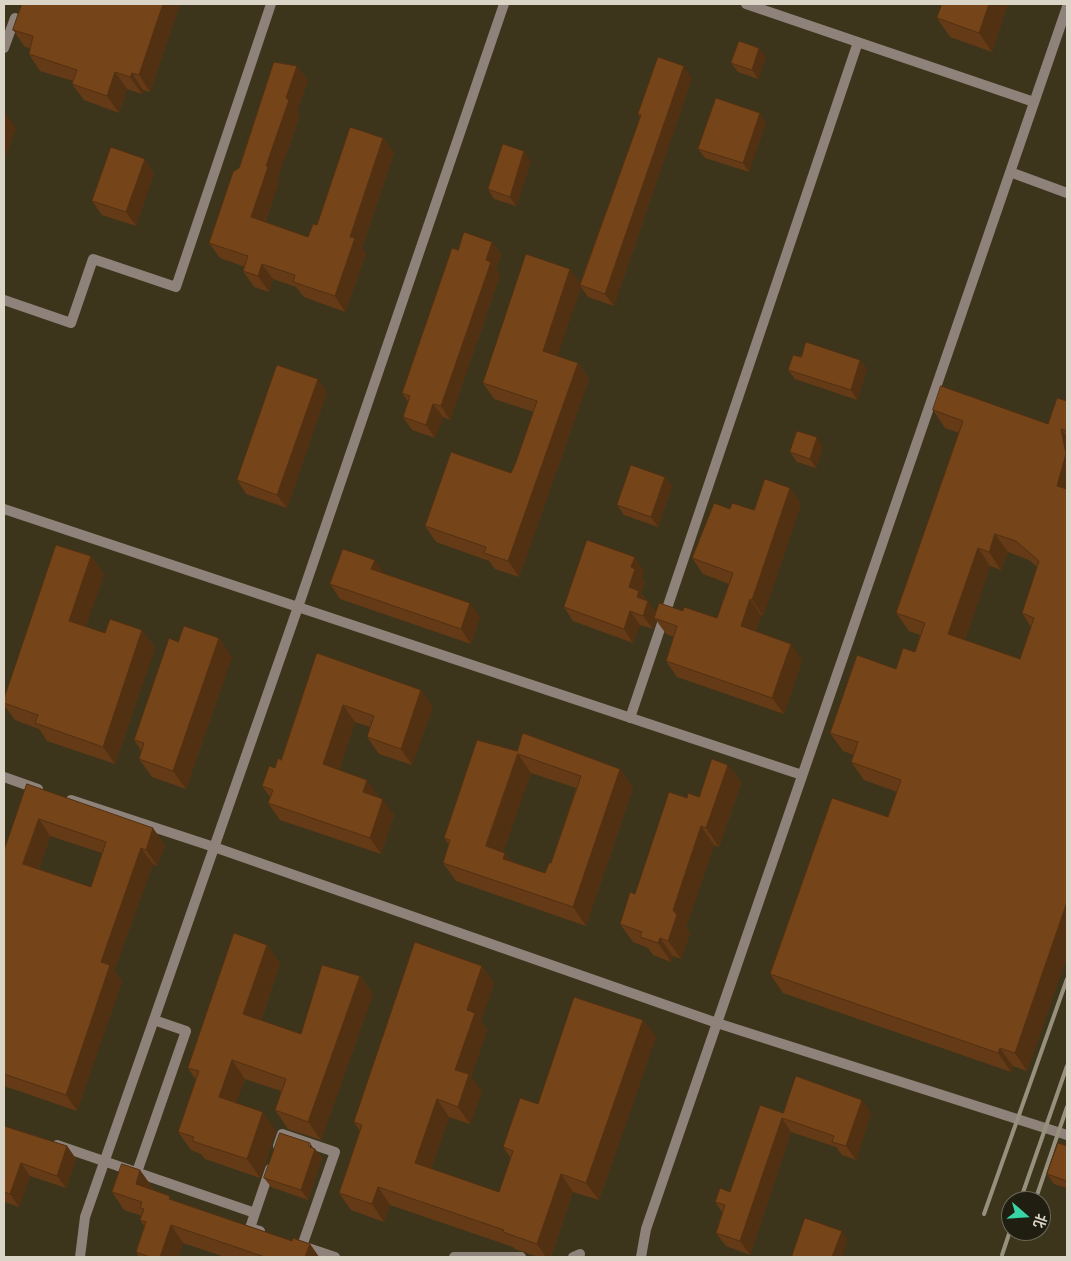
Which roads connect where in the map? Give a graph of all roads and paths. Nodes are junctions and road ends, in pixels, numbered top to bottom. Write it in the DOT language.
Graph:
graph roads {
  1 [pos="270,4"];
  2 [pos="504,4"];
  3 [pos="746,4"];
  4 [pos="1067,7"];
  5 [pos="16,18"];
  6 [pos="858,42"];
  7 [pos="4,48"];
  8 [pos="1034,102"];
  9 [pos="1010,172"];
  10 [pos="1067,192"];
  11 [pos="4,300"];
  12 [pos="4,508"];
  13 [pos="298,607"];
  14 [pos="630,718"];
  15 [pos="802,775"];
  16 [pos="4,778"];
  17 [pos="214,847"];
  18 [pos="154,1020"];
  19 [pos="717,1023"];
  20 [pos="1067,1135"];
  21 [pos="50,1142"];
  22 [pos="104,1162"];
  23 [pos="137,1172"];
  24 [pos="255,1212"];
  25 [pos="267,1234"];
  26 [pos="80,1257"];
  27 [pos="335,1257"];
  28 [pos="454,1257"];
  29 [pos="521,1257"];
  30 [pos="640,1257"];
  1 -- 11 [label="lane"];
  2 -- 13 [label="lane"];
  3 -- 6 [label="lane"];
  4 -- 8 [label="lane"];
  5 -- 7 [label="lane"];
  6 -- 8 [label="lane"];
  6 -- 14 [label="lane"];
  8 -- 9 [label="lane"];
  9 -- 10 [label="lane"];
  9 -- 15 [label="lane"];
  12 -- 13 [label="lane"];
  13 -- 14 [label="lane"];
  13 -- 17 [label="lane"];
  14 -- 15 [label="lane"];
  15 -- 19 [label="lane"];
  16 -- 17 [label="lane"];
  17 -- 18 [label="lane"];
  17 -- 19 [label="lane"];
  18 -- 22 [label="lane"];
  18 -- 23 [label="lane"];
  19 -- 20 [label="lane"];
  19 -- 30 [label="lane"];
  21 -- 22 [label="lane"];
  22 -- 23 [label="lane"];
  22 -- 26 [label="lane"];
  23 -- 24 [label="lane"];
  24 -- 25 [label="lane"];
  24 -- 27 [label="lane"];
  28 -- 29 [label="lane"];
}
